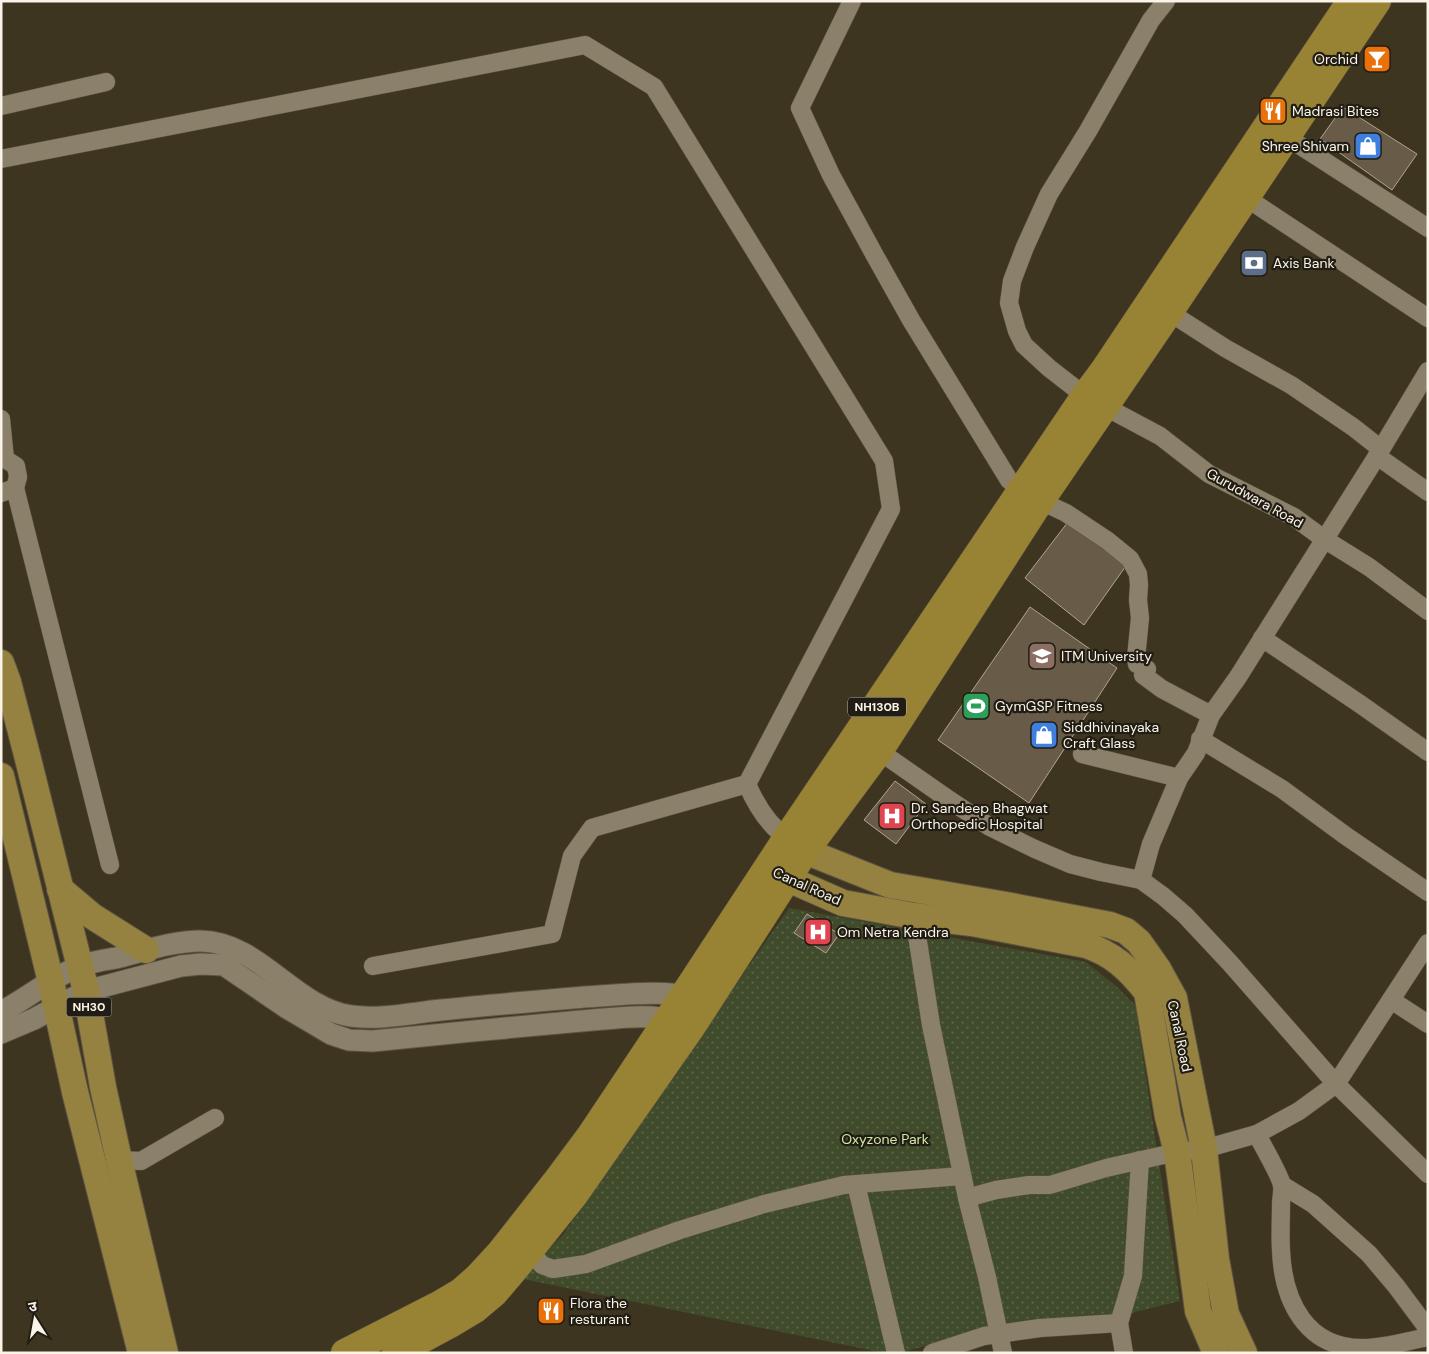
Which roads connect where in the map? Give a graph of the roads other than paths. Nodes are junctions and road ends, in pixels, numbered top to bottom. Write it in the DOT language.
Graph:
graph roads {
  1 [pos="852,1"];
  2 [pos="1166,1"];
  3 [pos="1351,1"];
  4 [pos="1377,1"];
  5 [pos="106,82"];
  6 [pos="1,106"];
  7 [pos="1277,131"];
  8 [pos="1,158"];
  9 [pos="1246,197"];
  10 [pos="1428,228"];
  11 [pos="1169,312"];
  12 [pos="1428,318"];
  13 [pos="1428,371"];
  14 [pos="1095,402"];
  15 [pos="1,419"];
  16 [pos="1379,452"];
  17 [pos="3,459"];
  18 [pos="8,490"];
  19 [pos="1428,492"];
  20 [pos="1031,496"];
  21 [pos="1324,539"];
  22 [pos="1428,611"];
  23 [pos="1262,638"];
  24 [pos="1,663"];
  25 [pos="1211,715"];
  26 [pos="1200,739"];
  27 [pos="879,750"];
  28 [pos="1428,752"];
  29 [pos="1082,754"];
  30 [pos="1,776"];
  31 [pos="1179,778"];
  32 [pos="747,784"];
  33 [pos="796,844"];
  34 [pos="110,865"];
  35 [pos="777,873"];
  36 [pos="1141,880"];
  37 [pos="60,889"];
  38 [pos="1428,892"];
  39 [pos="914,916"];
  40 [pos="1428,943"];
  41 [pos="146,950"];
  42 [pos="80,966"];
  43 [pos="373,966"];
  44 [pos="50,982"];
  45 [pos="86,992"];
  46 [pos="696,998"];
  47 [pos="1392,1000"];
  48 [pos="55,1007"];
  49 [pos="1,1012"];
  50 [pos="680,1022"];
  51 [pos="1428,1024"];
  52 [pos="1,1033"];
  53 [pos="1336,1084"];
  54 [pos="215,1118"];
  55 [pos="1257,1134"];
  56 [pos="1204,1149"];
  57 [pos="1177,1152"];
  58 [pos="119,1160"];
  59 [pos="1140,1160"];
  60 [pos="1428,1174"];
  61 [pos="962,1176"];
  62 [pos="856,1184"];
  63 [pos="1282,1185"];
  64 [pos="966,1198"];
  65 [pos="520,1245"];
  66 [pos="1119,1323"];
  67 [pos="1428,1329"];
  68 [pos="999,1334"];
  69 [pos="1428,1337"];
  70 [pos="142,1353"];
  71 [pos="165,1353"];
  72 [pos="345,1353"];
  73 [pos="396,1353"];
  74 [pos="896,1353"];
  75 [pos="932,1353"];
  76 [pos="1003,1353"];
  77 [pos="1124,1353"];
  78 [pos="1216,1353"];
  79 [pos="1244,1353"];
  1 -- 20 [label="street"];
  2 -- 14 [label="street, Gurudwara Road"];
  3 -- 7 [label="highway, NH130B"];
  4 -- 7 [label="highway, NH130B"];
  5 -- 6 [label="street"];
  7 -- 9 [label="highway, NH130B"];
  7 -- 10 [label="street"];
  7 -- 14 [label="highway, NH130B"];
  8 -- 32 [label="street"];
  9 -- 11 [label="highway, NH130B"];
  9 -- 12 [label="street"];
  11 -- 14 [label="highway, NH130B"];
  11 -- 16 [label="street"];
  13 -- 16 [label="street"];
  14 -- 20 [label="highway, NH130B"];
  14 -- 21 [label="street, Gurudwara Road"];
  15 -- 17 [label="street"];
  16 -- 19 [label="street"];
  16 -- 21 [label="street"];
  17 -- 18 [label="street"];
  18 -- 34 [label="street"];
  20 -- 25 [label="street"];
  20 -- 27 [label="highway, NH130B"];
  20 -- 33 [label="highway, NH130B"];
  21 -- 22 [label="street, Gurudwara Road"];
  21 -- 23 [label="street"];
  23 -- 25 [label="street"];
  23 -- 28 [label="street"];
  24 -- 37 [label="main road, NH30"];
  25 -- 26 [label="street"];
  26 -- 31 [label="street"];
  26 -- 38 [label="street"];
  27 -- 33 [label="highway, NH130B"];
  27 -- 36 [label="street"];
  29 -- 31 [label="street"];
  30 -- 44 [label="main road, NH30"];
  31 -- 36 [label="street"];
  32 -- 33 [label="street"];
  32 -- 43 [label="street"];
  33 -- 35 [label="highway, NH130B"];
  33 -- 56 [label="main road, Canal Road"];
  35 -- 39 [label="main road, Canal Road"];
  35 -- 46 [label="highway, NH130B"];
  36 -- 53 [label="street"];
  37 -- 41 [label="main road"];
  37 -- 42 [label="main road, NH30"];
  39 -- 57 [label="main road, Canal Road"];
  39 -- 61 [label="street"];
  40 -- 47 [label="street"];
  41 -- 42 [label="street"];
  41 -- 46 [label="street"];
  42 -- 44 [label="street"];
  42 -- 45 [label="main road, NH30"];
  44 -- 48 [label="main road, NH30"];
  44 -- 49 [label="street"];
  45 -- 48 [label="street"];
  45 -- 50 [label="street"];
  45 -- 58 [label="main road, NH30"];
  46 -- 50 [label="highway, NH130B"];
  47 -- 51 [label="street"];
  47 -- 53 [label="street"];
  48 -- 52 [label="street"];
  48 -- 70 [label="main road, NH30"];
  50 -- 65 [label="highway, NH130B"];
  53 -- 55 [label="street"];
  53 -- 60 [label="street"];
  54 -- 58 [label="street"];
  55 -- 56 [label="street"];
  55 -- 63 [label="street"];
  56 -- 57 [label="street"];
  56 -- 79 [label="main road, Canal Road"];
  57 -- 59 [label="street"];
  57 -- 78 [label="main road, Canal Road"];
  58 -- 71 [label="main road, NH30"];
  59 -- 64 [label="street"];
  59 -- 66 [label="street"];
  61 -- 62 [label="street"];
  61 -- 64 [label="street"];
  62 -- 65 [label="street"];
  62 -- 74 [label="street"];
  63 -- 67 [label="street"];
  63 -- 69 [label="street"];
  64 -- 68 [label="street"];
  65 -- 72 [label="highway, NH130B"];
  65 -- 73 [label="highway, NH130B"];
  66 -- 68 [label="street"];
  66 -- 77 [label="street"];
  68 -- 75 [label="street"];
  68 -- 76 [label="street"];
}
